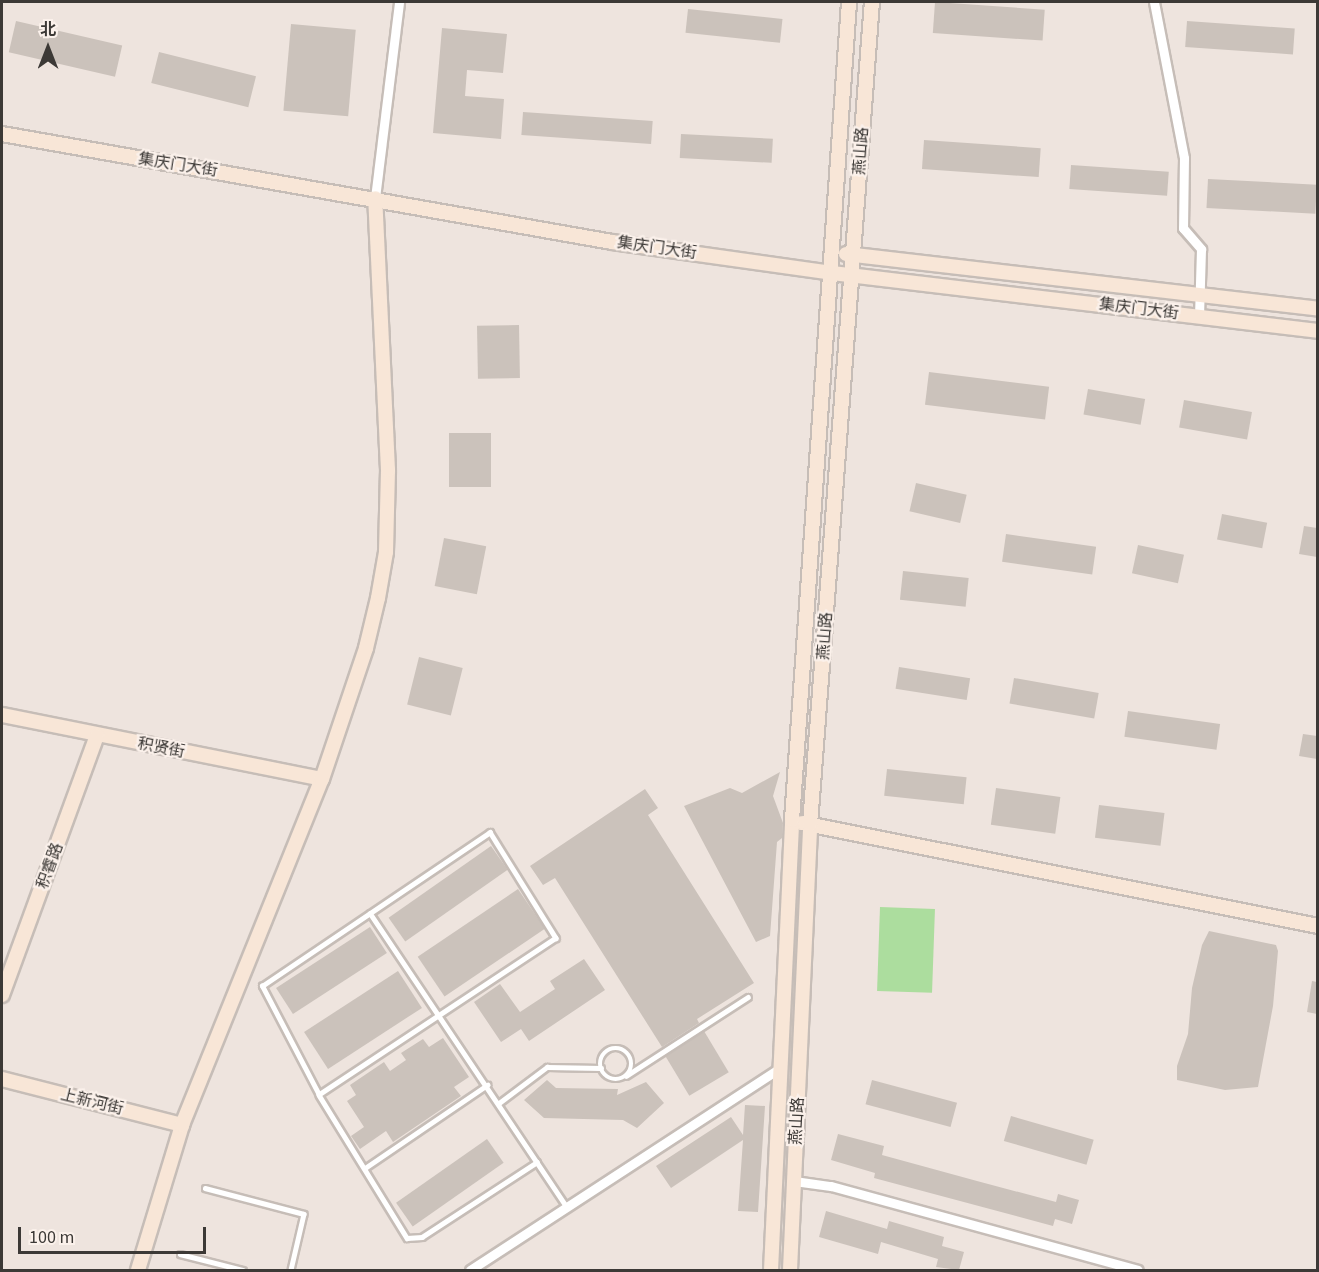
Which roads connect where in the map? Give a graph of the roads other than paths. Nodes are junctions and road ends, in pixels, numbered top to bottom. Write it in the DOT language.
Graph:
graph roads {
  1 [pos="399,2"];
  2 [pos="849,2"];
  3 [pos="872,2"];
  4 [pos="1154,2"];
  5 [pos="2,134"];
  6 [pos="375,198"];
  7 [pos="834,253"];
  8 [pos="853,254"];
  9 [pos="832,273"];
  10 [pos="850,273"];
  11 [pos="1199,293"];
  12 [pos="1317,309"];
  13 [pos="1199,317"];
  14 [pos="1317,331"];
  15 [pos="2,715"];
  16 [pos="97,736"];
  17 [pos="322,779"];
  18 [pos="792,820"];
  19 [pos="810,824"];
  20 [pos="370,913"];
  21 [pos="1317,926"];
  22 [pos="2,995"];
  23 [pos="748,997"];
  24 [pos="441,1015"];
  25 [pos="781,1066"];
  26 [pos="601,1068"];
  27 [pos="626,1076"];
  28 [pos="2,1079"];
  29 [pos="487,1085"];
  30 [pos="319,1095"];
  31 [pos="499,1104"];
  32 [pos="182,1125"];
  33 [pos="537,1162"];
  34 [pos="365,1168"];
  35 [pos="794,1182"];
  36 [pos="205,1188"];
  37 [pos="568,1208"];
  38 [pos="180,1254"];
  39 [pos="138,1270"];
  40 [pos="243,1270"];
  41 [pos="291,1270"];
  42 [pos="470,1270"];
  43 [pos="771,1270"];
  44 [pos="790,1270"];
  45 [pos="1138,1270"];
  1 -- 6 [label="street"];
  2 -- 7 [label="street, 燕山路"];
  3 -- 8 [label="street, 燕山路"];
  4 -- 11 [label="street"];
  5 -- 6 [label="street, 集庆门大街"];
  6 -- 9 [label="street, 集庆门大街"];
  6 -- 17 [label="street"];
  7 -- 8 [label="street, 集庆门大街"];
  7 -- 9 [label="street, 燕山路"];
  8 -- 10 [label="street, 燕山路"];
  8 -- 11 [label="street, 集庆门大街"];
  9 -- 10 [label="street, 集庆门大街"];
  9 -- 18 [label="street, 燕山路"];
  10 -- 13 [label="street, 集庆门大街"];
  10 -- 19 [label="street, 燕山路"];
  11 -- 12 [label="street, 集庆门大街"];
  11 -- 13 [label="street"];
  13 -- 14 [label="street, 集庆门大街"];
  15 -- 16 [label="street, 积贤街"];
  16 -- 17 [label="street, 积贤街"];
  16 -- 22 [label="street, 积睿路"];
  17 -- 32 [label="street"];
  18 -- 19 [label="street"];
  18 -- 25 [label="street, 燕山路"];
  19 -- 21 [label="street"];
  19 -- 35 [label="street, 燕山路"];
  20 -- 24 [label="lane"];
  20 -- 24 [label="lane"];
  20 -- 30 [label="lane"];
  23 -- 27 [label="lane"];
  24 -- 29 [label="lane"];
  24 -- 30 [label="lane"];
  25 -- 37 [label="street"];
  25 -- 43 [label="street, 燕山路"];
  26 -- 27 [label="lane"];
  26 -- 27 [label="lane"];
  26 -- 31 [label="lane"];
  28 -- 32 [label="street, 上新河街"];
  29 -- 31 [label="lane"];
  29 -- 34 [label="lane"];
  30 -- 34 [label="lane"];
  31 -- 33 [label="lane"];
  32 -- 39 [label="street"];
  33 -- 34 [label="lane"];
  33 -- 37 [label="lane"];
  35 -- 44 [label="street, 燕山路"];
  35 -- 45 [label="street"];
  36 -- 41 [label="lane"];
  37 -- 42 [label="street"];
  38 -- 40 [label="lane"];
}
